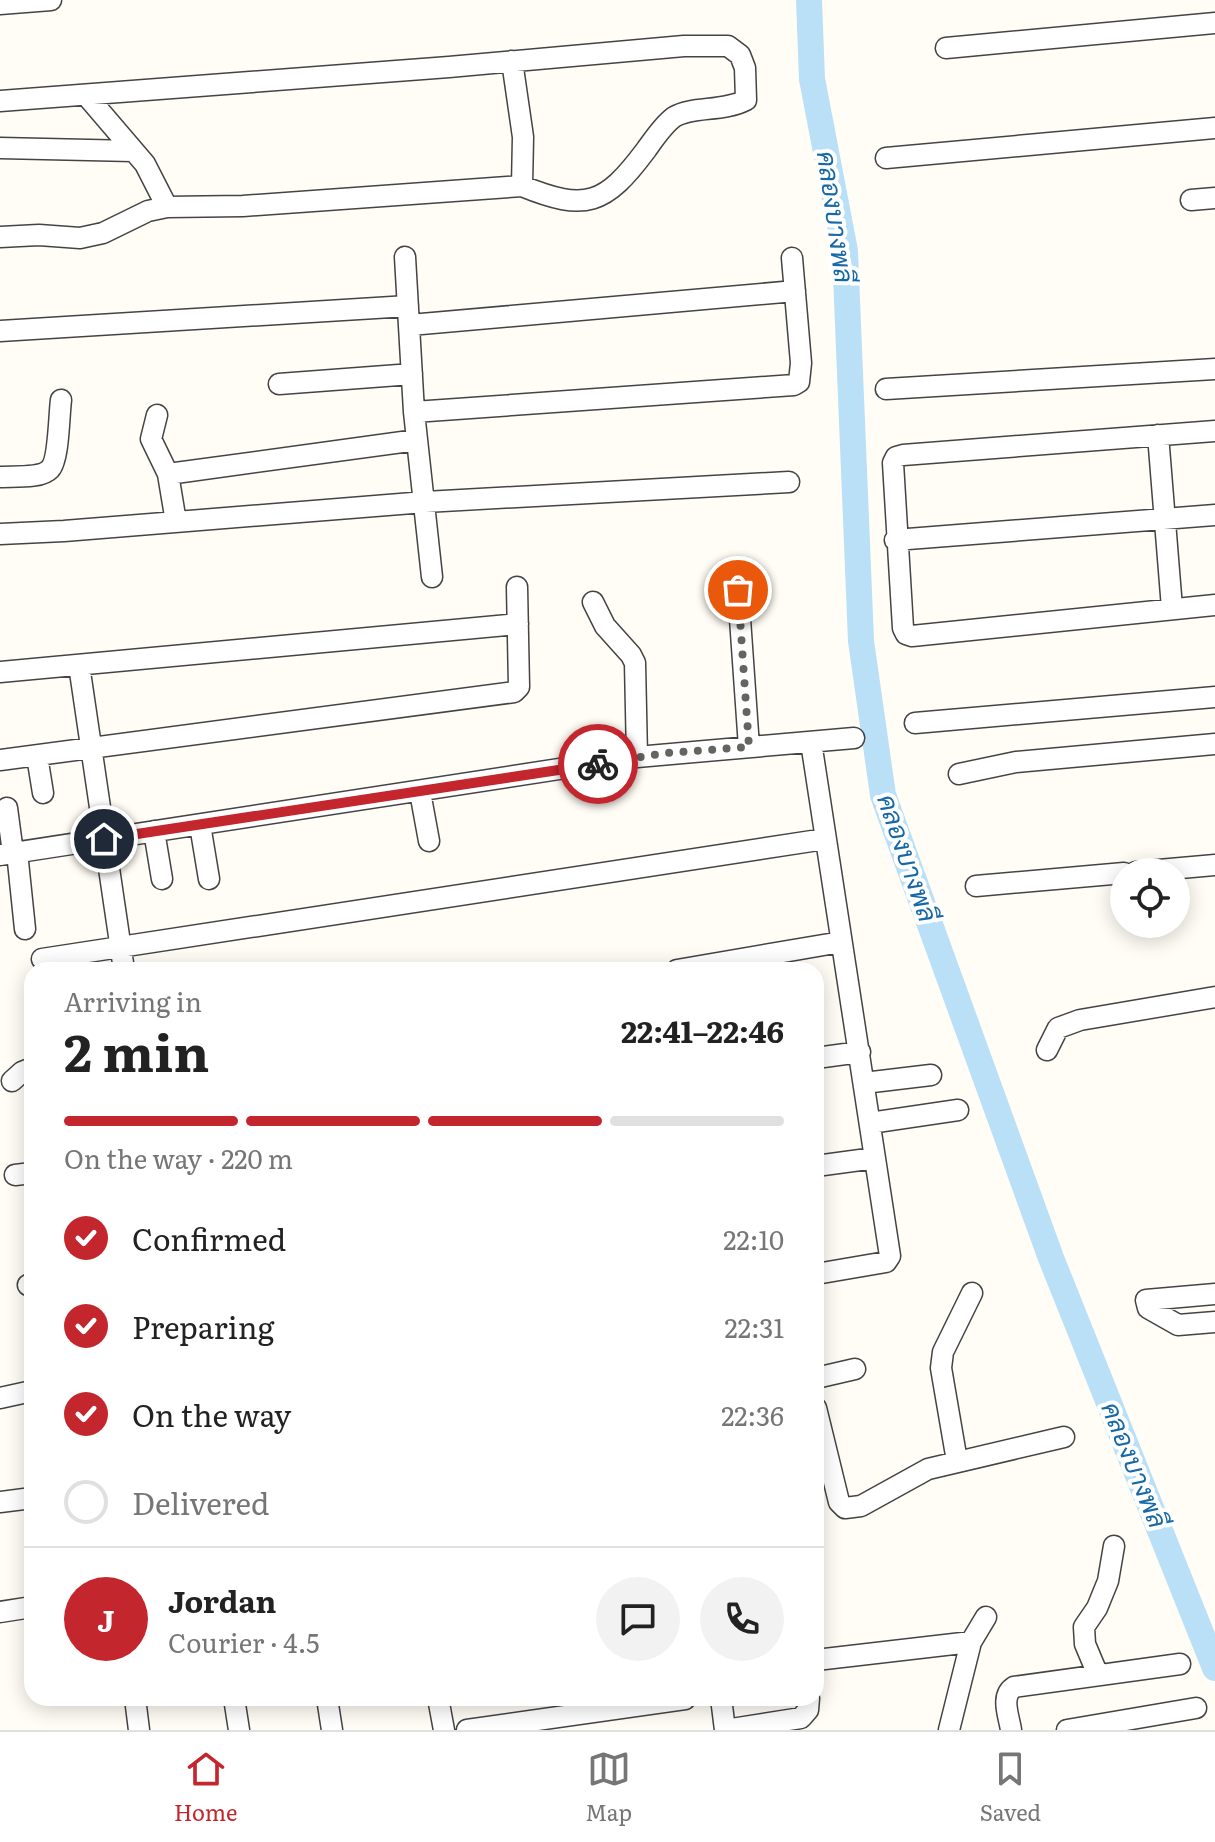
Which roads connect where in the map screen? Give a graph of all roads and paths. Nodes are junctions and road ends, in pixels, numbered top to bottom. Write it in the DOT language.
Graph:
graph roads {
  1 [pos="51,0"];
  2 [pos="0,4"];
  3 [pos="1215,23"];
  4 [pos="946,48"];
  5 [pos="512,61"];
  6 [pos="86,95"];
  7 [pos="0,101"];
  8 [pos="1215,128"];
  9 [pos="0,148"];
  10 [pos="133,151"];
  11 [pos="886,158"];
  12 [pos="522,186"];
  13 [pos="1215,198"];
  14 [pos="1191,200"];
  15 [pos="167,207"];
  16 [pos="0,237"];
  17 [pos="405,257"];
  18 [pos="792,258"];
  19 [pos="795,291"];
  20 [pos="409,315"];
  21 [pos="0,331"];
  22 [pos="1215,369"];
  23 [pos="412,374"];
  24 [pos="279,384"];
  25 [pos="886,389"];
  26 [pos="61,400"];
  27 [pos="414,412"];
  28 [pos="157,415"];
  29 [pos="1215,431"];
  30 [pos="1158,435"];
  31 [pos="417,440"];
  32 [pos="168,474"];
  33 [pos="0,477"];
  34 [pos="789,482"];
  35 [pos="425,502"];
  36 [pos="1215,515"];
  37 [pos="1163,518"];
  38 [pos="176,522"];
  39 [pos="0,534"];
  40 [pos="895,540"];
  41 [pos="432,577"];
  42 [pos="517,587"];
  43 [pos="738,590"];
  44 [pos="593,602"];
  45 [pos="1215,605"];
  46 [pos="1172,608"];
  47 [pos="518,624"];
  48 [pos="79,665"];
  49 [pos="0,672"];
  50 [pos="1215,697"];
  51 [pos="915,723"];
  52 [pos="854,738"];
  53 [pos="811,742"];
  54 [pos="1215,744"];
  55 [pos="749,747"];
  56 [pos="91,748"];
  57 [pos="37,756"];
  58 [pos="637,757"];
  59 [pos="0,760"];
  60 [pos="959,774"];
  61 [pos="420,792"];
  62 [pos="43,793"];
  63 [pos="7,808"];
  64 [pos="200,825"];
  65 [pos="154,831"];
  66 [pos="104,839"];
  67 [pos="825,839"];
  68 [pos="429,841"];
  69 [pos="10,853"];
  70 [pos="1215,865"];
  71 [pos="1190,867"];
  72 [pos="1110,874"];
  73 [pos="162,879"];
  74 [pos="209,879"];
  75 [pos="976,886"];
  76 [pos="25,929"];
  77 [pos="841,942"];
  78 [pos="120,947"];
  79 [pos="42,959"];
  80 [pos="123,962"];
  81 [pos="724,962"];
  82 [pos="1215,997"];
  83 [pos="1047,1050"];
  84 [pos="860,1052"];
  85 [pos="824,1057"];
  86 [pos="24,1071"];
  87 [pos="931,1075"];
  88 [pos="12,1081"];
  89 [pos="864,1083"];
  90 [pos="958,1110"];
  91 [pos="870,1123"];
  92 [pos="875,1158"];
  93 [pos="824,1165"];
  94 [pos="824,1272"];
  95 [pos="972,1293"];
  96 [pos="1215,1294"];
  97 [pos="1215,1322"];
  98 [pos="855,1369"];
  99 [pos="824,1376"];
  100 [pos="24,1393"];
  101 [pos="0,1398"];
  102 [pos="1064,1437"];
  103 [pos="957,1461"];
  104 [pos="826,1490"];
  105 [pos="24,1499"];
  106 [pos="0,1502"];
  107 [pos="1114,1546"];
  108 [pos="24,1608"];
  109 [pos="0,1612"];
  110 [pos="986,1617"];
  111 [pos="971,1642"];
  112 [pos="824,1659"];
  113 [pos="1180,1664"];
  114 [pos="1098,1675"];
  115 [pos="136,1706"];
  116 [pos="235,1706"];
  117 [pos="328,1706"];
  118 [pos="440,1706"];
  119 [pos="638,1706"];
  120 [pos="722,1706"];
  121 [pos="808,1706"];
  122 [pos="1196,1708"];
  123 [pos="492,1728"];
  124 [pos="139,1730"];
  125 [pos="239,1730"];
  126 [pos="332,1730"];
  127 [pos="444,1730"];
  128 [pos="467,1730"];
  129 [pos="725,1730"];
  130 [pos="949,1730"];
  131 [pos="1011,1730"];
  132 [pos="1067,1730"];
  1 -- 2 [label="street"];
  3 -- 4 [label="street"];
  5 -- 6 [label="street"];
  5 -- 12 [label="street"];
  5 -- 12 [label="street"];
  6 -- 7 [label="street"];
  6 -- 10 [label="street"];
  8 -- 11 [label="street"];
  9 -- 10 [label="street"];
  10 -- 15 [label="street"];
  12 -- 15 [label="street"];
  13 -- 14 [label="street"];
  15 -- 16 [label="street"];
  17 -- 20 [label="street"];
  18 -- 19 [label="street"];
  19 -- 20 [label="street"];
  19 -- 27 [label="street"];
  20 -- 21 [label="street"];
  20 -- 23 [label="street"];
  22 -- 25 [label="street"];
  23 -- 24 [label="street"];
  23 -- 27 [label="street"];
  26 -- 33 [label="street"];
  27 -- 31 [label="street"];
  28 -- 32 [label="street"];
  29 -- 30 [label="street"];
  30 -- 37 [label="street"];
  30 -- 40 [label="street"];
  31 -- 32 [label="street"];
  31 -- 35 [label="street"];
  32 -- 38 [label="street"];
  34 -- 35 [label="street"];
  35 -- 38 [label="street"];
  35 -- 41 [label="street"];
  36 -- 37 [label="street"];
  37 -- 40 [label="street"];
  37 -- 46 [label="street"];
  38 -- 39 [label="street"];
  40 -- 46 [label="street"];
  42 -- 47 [label="street"];
  43 -- 55 [label="street"];
  44 -- 58 [label="street"];
  45 -- 46 [label="street"];
  47 -- 48 [label="street"];
  47 -- 56 [label="street"];
  48 -- 49 [label="street"];
  48 -- 56 [label="street"];
  50 -- 51 [label="street"];
  52 -- 53 [label="street"];
  53 -- 55 [label="street"];
  53 -- 67 [label="street"];
  54 -- 60 [label="street"];
  55 -- 58 [label="street"];
  56 -- 57 [label="street"];
  56 -- 66 [label="street"];
  57 -- 59 [label="street"];
  57 -- 62 [label="street"];
  58 -- 61 [label="street"];
  61 -- 64 [label="street"];
  61 -- 68 [label="street"];
  63 -- 69 [label="street"];
  64 -- 65 [label="street"];
  64 -- 74 [label="street"];
  65 -- 66 [label="street"];
  65 -- 73 [label="street"];
  66 -- 69 [label="street"];
  66 -- 78 [label="street"];
  67 -- 77 [label="street"];
  67 -- 78 [label="street"];
  69 -- 76 [label="street"];
  70 -- 71 [label="street"];
  72 -- 75 [label="street"];
  77 -- 81 [label="street"];
  77 -- 84 [label="street"];
  78 -- 79 [label="street"];
  78 -- 80 [label="street"];
  82 -- 83 [label="street"];
  84 -- 85 [label="street"];
  84 -- 89 [label="street"];
  86 -- 88 [label="street"];
  87 -- 89 [label="street"];
  89 -- 91 [label="street"];
  90 -- 91 [label="street"];
  91 -- 92 [label="street"];
  92 -- 93 [label="street"];
  92 -- 94 [label="street"];
  95 -- 103 [label="street"];
  96 -- 97 [label="street"];
  98 -- 99 [label="street"];
  100 -- 101 [label="street"];
  102 -- 103 [label="street"];
  103 -- 104 [label="street"];
  105 -- 106 [label="street"];
  107 -- 114 [label="street"];
  108 -- 109 [label="street"];
  110 -- 111 [label="street"];
  111 -- 112 [label="street"];
  111 -- 130 [label="street"];
  113 -- 114 [label="street"];
  114 -- 131 [label="street"];
  115 -- 124 [label="street"];
  116 -- 125 [label="street"];
  117 -- 126 [label="street"];
  118 -- 127 [label="street"];
  119 -- 123 [label="street"];
  120 -- 129 [label="street"];
  121 -- 129 [label="street"];
  122 -- 132 [label="street"];
  123 -- 128 [label="street"];
}
